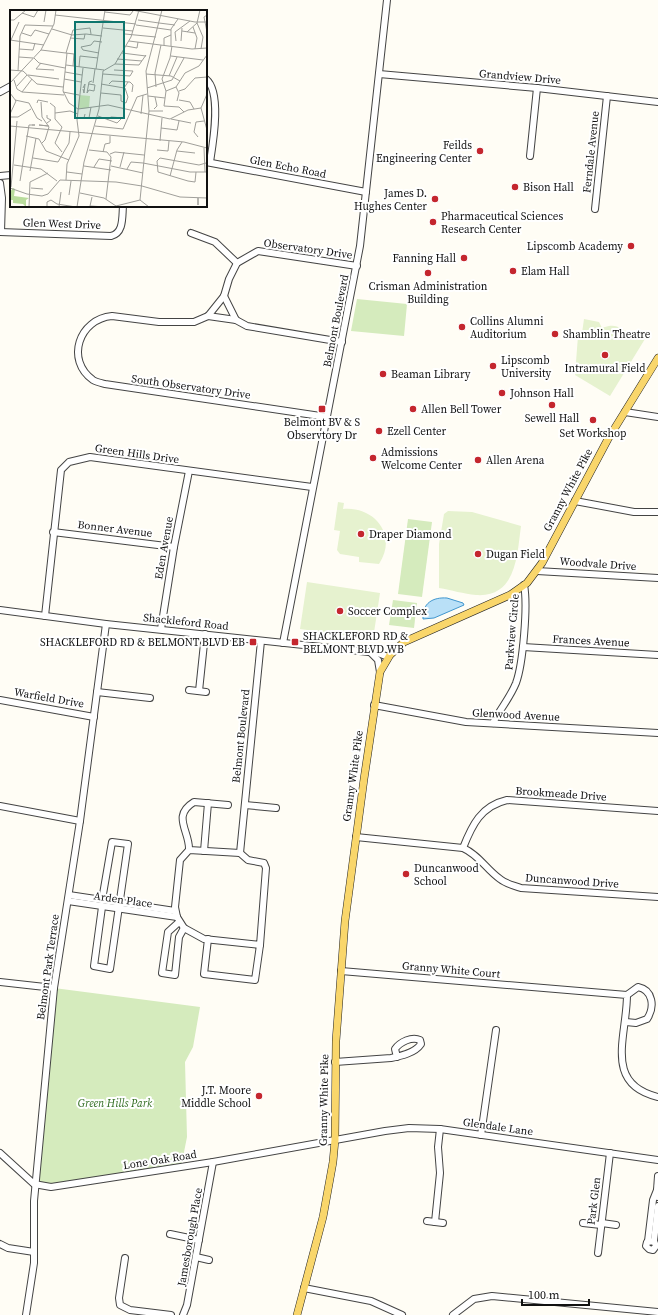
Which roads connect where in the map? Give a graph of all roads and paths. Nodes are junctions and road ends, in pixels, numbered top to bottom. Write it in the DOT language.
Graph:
graph roads {
  1 [pos="387,0"];
  2 [pos="379,74"];
  3 [pos="207,80"];
  4 [pos="10,87"];
  5 [pos="537,88"];
  6 [pos="0,92"];
  7 [pos="606,96"];
  8 [pos="658,102"];
  9 [pos="530,156"];
  10 [pos="208,162"];
  11 [pos="10,175"];
  12 [pos="0,176"];
  13 [pos="0,184"];
  14 [pos="366,192"];
  15 [pos="123,207"];
  16 [pos="595,209"];
  17 [pos="0,232"];
  18 [pos="191,233"];
  19 [pos="237,263"];
  20 [pos="357,266"];
  21 [pos="224,296"];
  22 [pos="208,316"];
  23 [pos="236,320"];
  24 [pos="342,342"];
  25 [pos="658,358"];
  26 [pos="625,412"];
  27 [pos="327,417"];
  28 [pos="658,417"];
  29 [pos="189,471"];
  30 [pos="312,487"];
  31 [pos="575,501"];
  32 [pos="658,512"];
  33 [pos="53,532"];
  34 [pos="174,546"];
  35 [pos="537,571"];
  36 [pos="658,578"];
  37 [pos="524,585"];
  38 [pos="0,610"];
  39 [pos="45,616"];
  40 [pos="106,624"];
  41 [pos="161,629"];
  42 [pos="205,634"];
  43 [pos="261,641"];
  44 [pos="283,643"];
  45 [pos="523,647"];
  46 [pos="370,652"];
  47 [pos="658,655"];
  48 [pos="388,657"];
  49 [pos="380,672"];
  50 [pos="189,690"];
  51 [pos="198,691"];
  52 [pos="97,692"];
  53 [pos="206,692"];
  54 [pos="150,698"];
  55 [pos="0,700"];
  56 [pos="374,705"];
  57 [pos="94,716"];
  58 [pos="493,723"];
  59 [pos="658,733"];
  60 [pos="208,803"];
  61 [pos="228,805"];
  62 [pos="245,805"];
  63 [pos="0,806"];
  64 [pos="276,808"];
  65 [pos="658,811"];
  66 [pos="80,821"];
  67 [pos="356,837"];
  68 [pos="463,848"];
  69 [pos="189,850"];
  70 [pos="204,851"];
  71 [pos="240,854"];
  72 [pos="658,897"];
  73 [pos="68,898"];
  74 [pos="102,904"];
  75 [pos="119,906"];
  76 [pos="177,917"];
  77 [pos="184,928"];
  78 [pos="208,939"];
  79 [pos="260,945"];
  80 [pos="341,971"];
  81 [pos="0,982"];
  82 [pos="54,988"];
  83 [pos="627,995"];
  84 [pos="626,1022"];
  85 [pos="496,1030"];
  86 [pos="397,1057"];
  87 [pos="335,1062"];
  88 [pos="658,1097"];
  89 [pos="440,1129"];
  90 [pos="480,1135"];
  91 [pos="335,1140"];
  92 [pos="0,1153"];
  93 [pos="610,1153"];
  94 [pos="658,1160"];
  95 [pos="214,1162"];
  96 [pos="658,1176"];
  97 [pos="36,1185"];
  98 [pos="657,1190"];
  99 [pos="658,1197"];
  100 [pos="658,1206"];
  101 [pos="654,1217"];
  102 [pos="427,1221"];
  103 [pos="435,1222"];
  104 [pos="442,1223"];
  105 [pos="583,1223"];
  106 [pos="602,1224"];
  107 [pos="616,1225"];
  108 [pos="170,1234"];
  109 [pos="199,1240"];
  110 [pos="651,1241"];
  111 [pos="0,1244"];
  112 [pos="34,1252"];
  113 [pos="598,1253"];
  114 [pos="196,1257"];
  115 [pos="125,1258"];
  116 [pos="208,1260"];
  117 [pos="304,1288"];
  118 [pos="658,1312"];
  119 [pos="633,1313"];
  120 [pos="26,1315"];
  121 [pos="172,1315"];
  122 [pos="183,1315"];
  123 [pos="297,1315"];
  124 [pos="402,1315"];
  125 [pos="453,1315"];
  1 -- 2 [label="street, Belmont Boulevard"];
  2 -- 5 [label="street, Grandview Drive"];
  2 -- 14 [label="street, Belmont Boulevard"];
  3 -- 10 [label="street"];
  4 -- 6 [label="street"];
  5 -- 7 [label="street, Grandview Drive"];
  5 -- 9 [label="street"];
  7 -- 8 [label="street, Grandview Drive"];
  7 -- 16 [label="street, Ferndale Avenue"];
  10 -- 14 [label="street, Glen Echo Road"];
  11 -- 12 [label="street"];
  13 -- 17 [label="street"];
  14 -- 20 [label="street, Belmont Boulevard"];
  15 -- 17 [label="street, Glen West Drive"];
  18 -- 19 [label="street"];
  19 -- 20 [label="street, Observatory Drive"];
  19 -- 21 [label="street"];
  20 -- 24 [label="street, Belmont Boulevard"];
  21 -- 22 [label="street"];
  21 -- 23 [label="street"];
  22 -- 23 [label="street"];
  22 -- 27 [label="street, South Observatory Drive"];
  23 -- 24 [label="street"];
  24 -- 27 [label="street, Belmont Boulevard"];
  25 -- 26 [label="main road, Granny White Pike"];
  26 -- 28 [label="street"];
  26 -- 31 [label="main road, Granny White Pike"];
  27 -- 30 [label="street, Belmont Boulevard"];
  29 -- 30 [label="street, Green Hills Drive"];
  29 -- 33 [label="street, Green Hills Drive"];
  29 -- 34 [label="street, Eden Avenue"];
  30 -- 44 [label="street, Belmont Boulevard"];
  31 -- 32 [label="street"];
  31 -- 35 [label="main road, Granny White Pike"];
  33 -- 34 [label="street, Bonner Avenue"];
  33 -- 39 [label="street, Green Hills Drive"];
  34 -- 41 [label="street, Eden Avenue"];
  35 -- 36 [label="street, Woodvale Drive"];
  35 -- 37 [label="main road, Granny White Pike"];
  37 -- 45 [label="street, Parkview Circle"];
  37 -- 48 [label="main road, Granny White Pike"];
  38 -- 39 [label="street, Shackleford Road"];
  39 -- 40 [label="street, Shackleford Road"];
  40 -- 41 [label="street, Shackleford Road"];
  40 -- 52 [label="street, Belmont Park Terrace"];
  41 -- 42 [label="street, Shackleford Road"];
  42 -- 43 [label="street, Shackleford Road"];
  42 -- 51 [label="street"];
  43 -- 44 [label="street, Shackleford Road"];
  43 -- 62 [label="street, Belmont Boulevard"];
  44 -- 46 [label="street, Shackleford Road"];
  45 -- 47 [label="street, Frances Avenue"];
  45 -- 58 [label="street, Parkview Circle"];
  46 -- 48 [label="street, Shackleford Road"];
  46 -- 49 [label="street"];
  48 -- 49 [label="main road, Granny White Pike"];
  49 -- 56 [label="main road, Granny White Pike"];
  50 -- 51 [label="street"];
  51 -- 53 [label="street"];
  52 -- 54 [label="street"];
  52 -- 57 [label="street, Belmont Park Terrace"];
  55 -- 57 [label="street, Warfield Drive"];
  56 -- 58 [label="street, Glenwood Avenue"];
  56 -- 67 [label="main road, Granny White Pike"];
  57 -- 66 [label="street, Belmont Park Terrace"];
  58 -- 59 [label="street, Glenwood Avenue"];
  60 -- 61 [label="street"];
  60 -- 69 [label="street"];
  60 -- 70 [label="street"];
  62 -- 64 [label="street"];
  62 -- 71 [label="street, Belmont Boulevard"];
  63 -- 66 [label="street"];
  65 -- 68 [label="street, Brookmeade Drive"];
  66 -- 73 [label="street, Belmont Park Terrace"];
  67 -- 68 [label="street, Duncanwood Drive"];
  67 -- 80 [label="main road, Granny White Pike"];
  68 -- 72 [label="street, Duncanwood Drive"];
  69 -- 70 [label="street"];
  69 -- 76 [label="street"];
  70 -- 71 [label="street"];
  71 -- 79 [label="street"];
  73 -- 74 [label="street, Arden Place"];
  73 -- 82 [label="street, Belmont Park Terrace"];
  74 -- 75 [label="street, Arden Place"];
  74 -- 75 [label="street"];
  74 -- 75 [label="street"];
  75 -- 76 [label="street, Arden Place"];
  76 -- 77 [label="street"];
  76 -- 77 [label="street"];
  77 -- 78 [label="street"];
  78 -- 79 [label="street"];
  78 -- 79 [label="street"];
  80 -- 83 [label="street, Granny White Court"];
  80 -- 87 [label="main road, Granny White Pike"];
  81 -- 82 [label="street"];
  82 -- 97 [label="street, Belmont Park Terrace"];
  83 -- 84 [label="street"];
  83 -- 84 [label="street"];
  84 -- 88 [label="street"];
  85 -- 90 [label="street"];
  86 -- 87 [label="street"];
  87 -- 91 [label="main road, Granny White Pike"];
  89 -- 90 [label="street, Glendale Lane"];
  89 -- 91 [label="street, Glendale Lane"];
  89 -- 103 [label="street"];
  90 -- 93 [label="street, Glendale Lane"];
  91 -- 95 [label="street, Lone Oak Road"];
  91 -- 117 [label="main road, Granny White Pike"];
  92 -- 97 [label="street"];
  93 -- 94 [label="street, Glendale Lane"];
  93 -- 106 [label="street, Park Glen"];
  95 -- 97 [label="street, Lone Oak Road"];
  95 -- 109 [label="street, Jamesborough Place"];
  96 -- 98 [label="street"];
  97 -- 112 [label="street, Belmont Park Terrace"];
  98 -- 99 [label="street"];
  98 -- 101 [label="street"];
  100 -- 101 [label="street"];
  101 -- 110 [label="street"];
  102 -- 103 [label="street"];
  103 -- 104 [label="street"];
  105 -- 106 [label="street"];
  106 -- 107 [label="street"];
  106 -- 113 [label="street, Park Glen"];
  108 -- 109 [label="street"];
  109 -- 114 [label="street, Jamesborough Place"];
  111 -- 112 [label="street"];
  112 -- 120 [label="street, Belmont Park Terrace"];
  114 -- 116 [label="street"];
  114 -- 122 [label="street, Jamesborough Place"];
  115 -- 121 [label="street"];
  117 -- 123 [label="main road, Granny White Pike"];
  117 -- 124 [label="street"];
  118 -- 119 [label="street"];
  119 -- 125 [label="street"];
}
